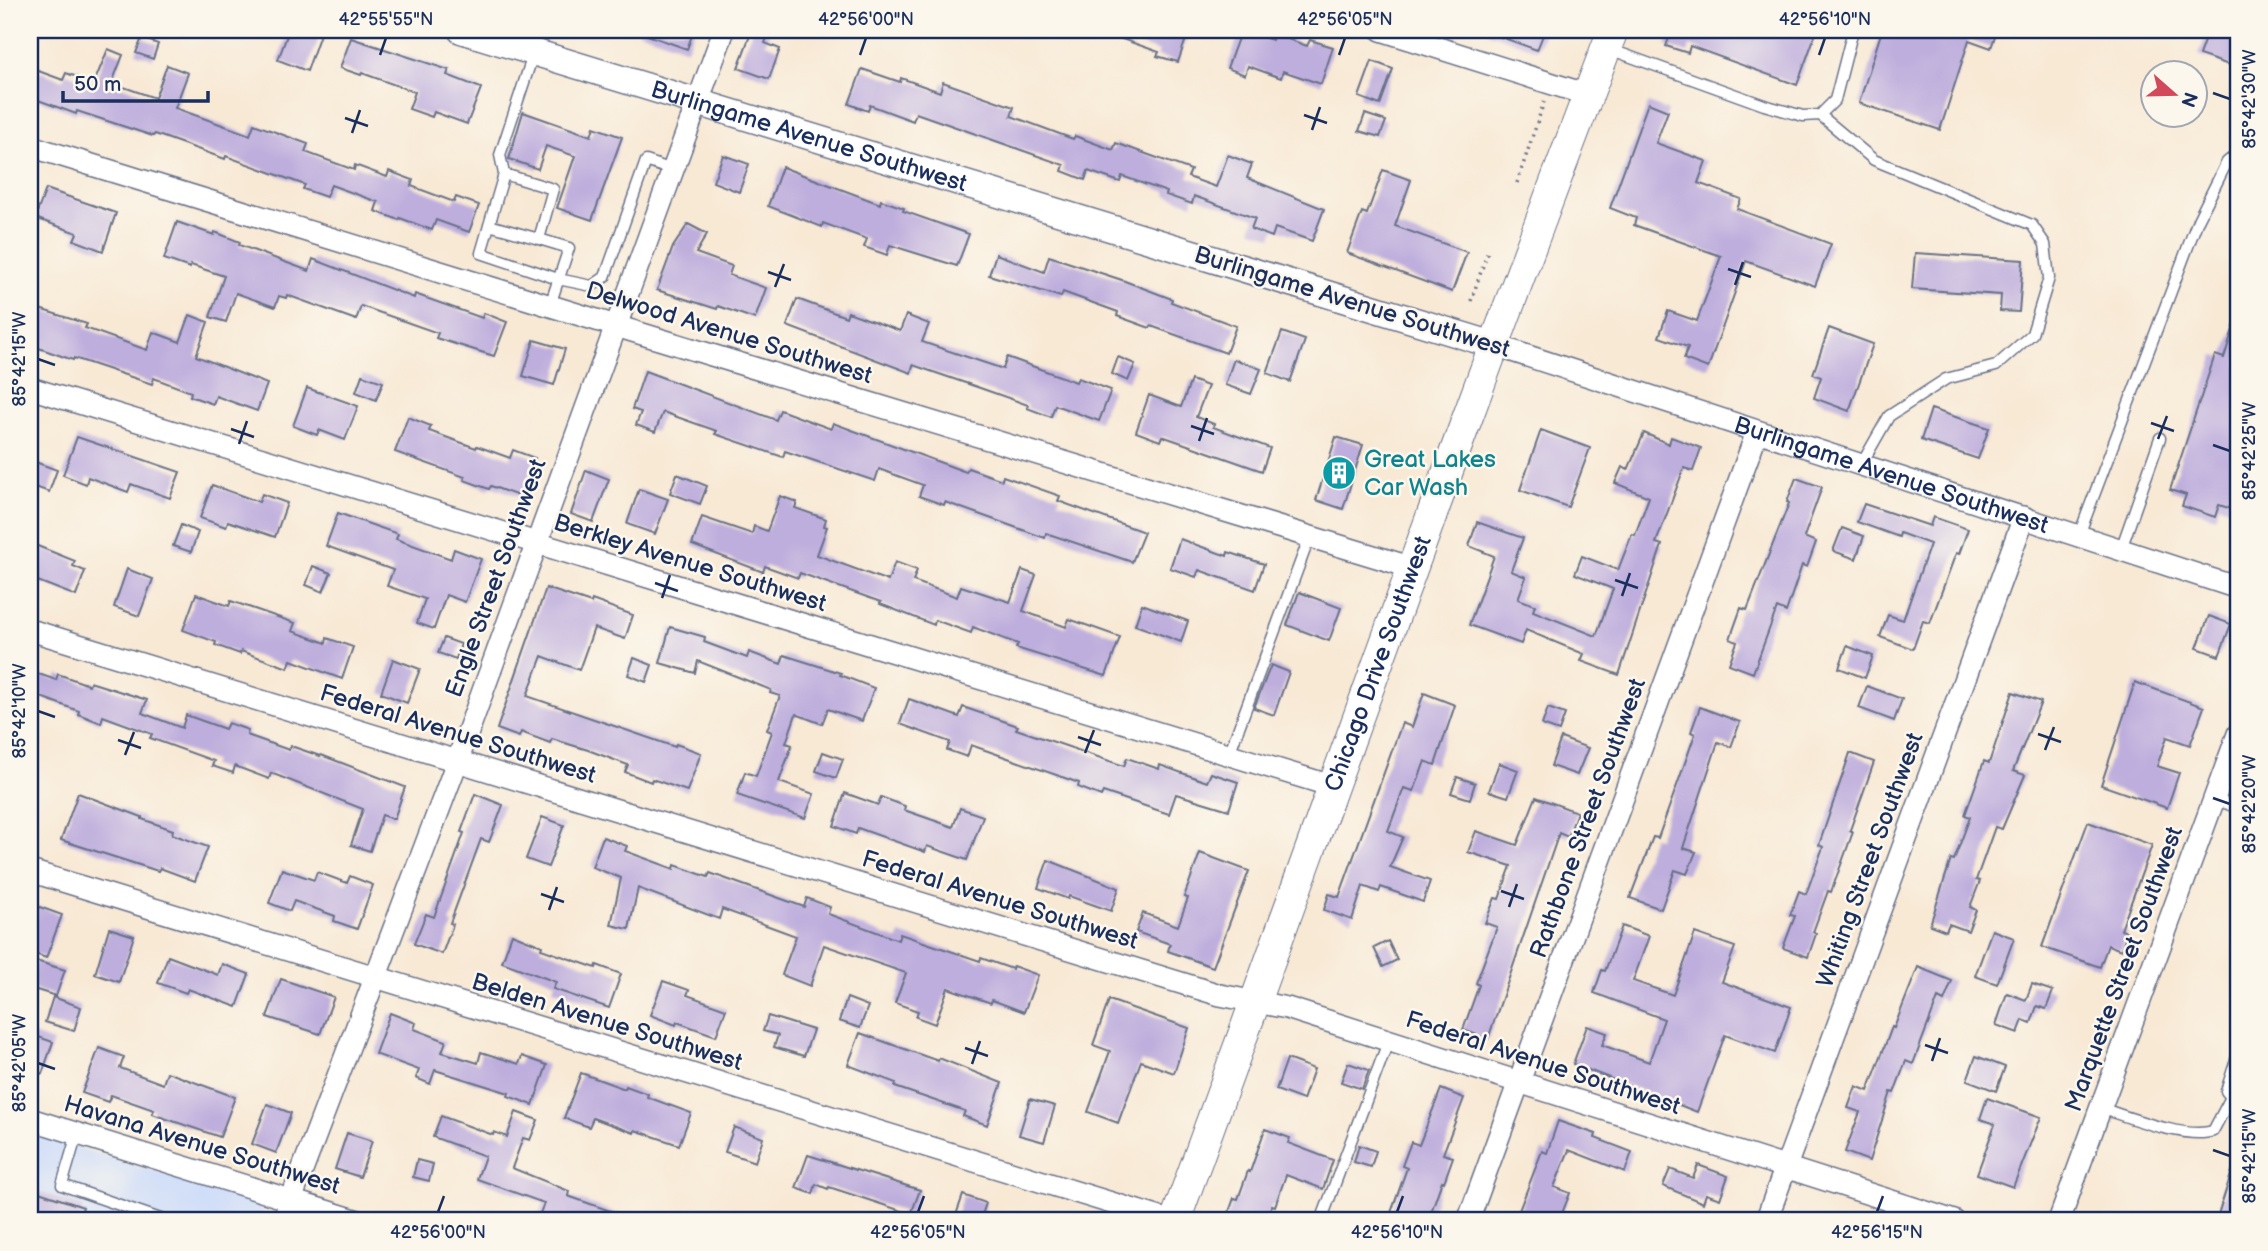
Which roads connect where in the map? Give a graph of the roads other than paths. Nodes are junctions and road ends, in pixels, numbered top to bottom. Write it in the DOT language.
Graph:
graph roads {
  1 [pos="461,30"];
  2 [pos="724,30"];
  3 [pos="1381,30"];
  4 [pos="1853,30"];
  5 [pos="1610,39"];
  6 [pos="534,52"];
  7 [pos="1588,94"];
  8 [pos="697,102"];
  9 [pos="1820,115"];
  10 [pos="30,146"];
  11 [pos="2238,153"];
  12 [pos="672,170"];
  13 [pos="504,174"];
  14 [pos="489,225"];
  15 [pos="539,239"];
  16 [pos="558,279"];
  17 [pos="550,305"];
  18 [pos="615,327"];
  19 [pos="1494,345"];
  20 [pos="30,388"];
  21 [pos="1757,432"];
  22 [pos="2160,438"];
  23 [pos="1861,465"];
  24 [pos="2024,517"];
  25 [pos="2078,535"];
  26 [pos="1310,536"];
  27 [pos="536,544"];
  28 [pos="2121,549"];
  29 [pos="1413,568"];
  30 [pos="2238,588"];
  31 [pos="30,630"];
  32 [pos="2238,734"];
  33 [pos="1229,754"];
  34 [pos="457,762"];
  35 [pos="1335,787"];
  36 [pos="2214,799"];
  37 [pos="2238,808"];
  38 [pos="30,871"];
  39 [pos="375,979"];
  40 [pos="1256,1002"];
  41 [pos="1388,1042"];
  42 [pos="2238,1054"];
  43 [pos="1518,1084"];
  44 [pos="2235,1098"];
  45 [pos="2100,1108"];
  46 [pos="30,1119"];
  47 [pos="77,1134"];
  48 [pos="1786,1168"];
  49 [pos="291,1200"];
  50 [pos="166,1221"];
  51 [pos="283,1221"];
  52 [pos="358,1221"];
  53 [pos="1173,1221"];
  54 [pos="1321,1221"];
  55 [pos="1468,1221"];
  56 [pos="1766,1221"];
  57 [pos="1954,1221"];
  58 [pos="2059,1221"];
  1 -- 6 [label="street, Burlingame Avenue Southwest"];
  2 -- 8 [label="street, Engle Street Southwest"];
  3 -- 7 [label="street"];
  4 -- 9 [label="lane"];
  5 -- 7 [label="main road, Chicago Drive Southwest"];
  5 -- 9 [label="lane"];
  6 -- 8 [label="street, Burlingame Avenue Southwest"];
  6 -- 13 [label="lane"];
  7 -- 19 [label="main road, Chicago Drive Southwest"];
  8 -- 12 [label="street, Engle Street Southwest"];
  8 -- 19 [label="street, Burlingame Avenue Southwest"];
  9 -- 23 [label="lane"];
  10 -- 17 [label="street, Delwood Avenue Southwest"];
  11 -- 25 [label="lane"];
  12 -- 16 [label="lane"];
  12 -- 18 [label="street, Engle Street Southwest"];
  13 -- 14 [label="lane"];
  13 -- 15 [label="lane"];
  14 -- 15 [label="lane"];
  14 -- 16 [label="lane"];
  15 -- 16 [label="lane"];
  16 -- 17 [label="lane"];
  17 -- 18 [label="street, Delwood Avenue Southwest"];
  18 -- 26 [label="street, Delwood Avenue Southwest"];
  18 -- 27 [label="street, Engle Street Southwest"];
  19 -- 21 [label="street, Burlingame Avenue Southwest"];
  19 -- 29 [label="main road, Chicago Drive Southwest"];
  20 -- 27 [label="street, Berkley Avenue Southwest"];
  21 -- 23 [label="street, Burlingame Avenue Southwest"];
  21 -- 43 [label="street, Rathbone Street Southwest"];
  22 -- 28 [label="lane"];
  23 -- 24 [label="street, Burlingame Avenue Southwest"];
  24 -- 25 [label="street, Burlingame Avenue Southwest"];
  24 -- 48 [label="street, Whiting Street Southwest"];
  25 -- 28 [label="street, Burlingame Avenue Southwest"];
  26 -- 29 [label="street, Delwood Avenue Southwest"];
  26 -- 33 [label="lane"];
  27 -- 33 [label="street, Berkley Avenue Southwest"];
  27 -- 34 [label="street, Engle Street Southwest"];
  28 -- 30 [label="street, Burlingame Avenue Southwest"];
  29 -- 35 [label="main road, Chicago Drive Southwest"];
  31 -- 34 [label="street, Federal Avenue Southwest"];
  32 -- 36 [label="street, Marquette Street Southwest"];
  33 -- 35 [label="street, Berkley Avenue Southwest"];
  34 -- 39 [label="street, Engle Street Southwest"];
  34 -- 40 [label="street, Federal Avenue Southwest"];
  35 -- 40 [label="main road, Chicago Drive Southwest"];
  36 -- 37 [label="lane"];
  36 -- 45 [label="street, Marquette Street Southwest"];
  38 -- 39 [label="street, Belden Avenue Southwest"];
  39 -- 49 [label="street, Engle Street Southwest"];
  39 -- 53 [label="street, Belden Avenue Southwest"];
  40 -- 41 [label="street, Federal Avenue Southwest"];
  40 -- 53 [label="main road, Chicago Drive Southwest"];
  41 -- 43 [label="street, Federal Avenue Southwest"];
  41 -- 54 [label="lane"];
  42 -- 44 [label="lane"];
  43 -- 48 [label="street, Federal Avenue Southwest"];
  43 -- 55 [label="street, Rathbone Street Southwest"];
  44 -- 45 [label="lane"];
  45 -- 58 [label="street, Marquette Street Southwest"];
  46 -- 47 [label="street, Havana Avenue Southwest"];
  47 -- 49 [label="street, Havana Avenue Southwest"];
  47 -- 50 [label="lane"];
  48 -- 56 [label="street, Whiting Street Southwest"];
  48 -- 57 [label="street, Federal Avenue Southwest"];
  49 -- 51 [label="street, Engle Street Southwest"];
  49 -- 52 [label="street, Havana Avenue Southwest"];
}
